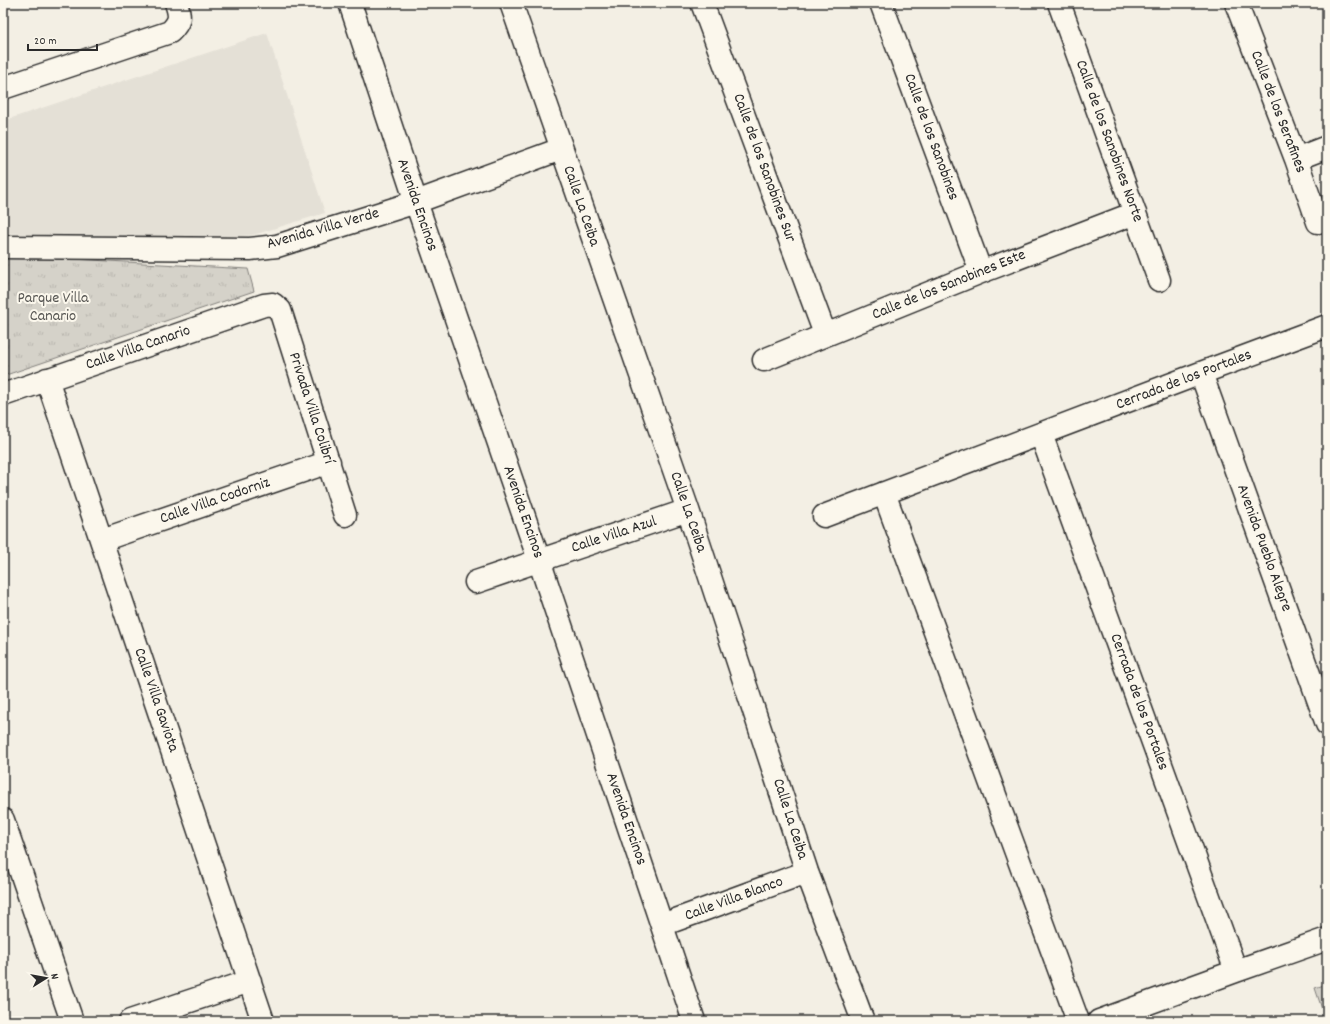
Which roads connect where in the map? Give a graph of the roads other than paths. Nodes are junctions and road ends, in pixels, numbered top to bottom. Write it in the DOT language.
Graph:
graph roads {
  1 [pos="176,3"];
  2 [pos="350,3"];
  3 [pos="510,3"];
  4 [pos="702,3"];
  5 [pos="881,3"];
  6 [pos="1059,3"];
  7 [pos="1236,3"];
  8 [pos="3,88"];
  9 [pos="1327,147"];
  10 [pos="561,149"];
  11 [pos="1296,159"];
  12 [pos="416,202"];
  13 [pos="1135,212"];
  14 [pos="1318,222"];
  15 [pos="3,248"];
  16 [pos="981,272"];
  17 [pos="1159,280"];
  18 [pos="273,304"];
  19 [pos="1327,326"];
  20 [pos="825,334"];
  21 [pos="764,360"];
  22 [pos="1200,373"];
  23 [pos="47,380"];
  24 [pos="3,395"];
  25 [pos="1041,434"];
  26 [pos="329,462"];
  27 [pos="884,493"];
  28 [pos="688,510"];
  29 [pos="345,515"];
  30 [pos="824,516"];
  31 [pos="102,540"];
  32 [pos="539,560"];
  33 [pos="476,582"];
  34 [pos="1327,724"];
  35 [pos="3,820"];
  36 [pos="807,872"];
  37 [pos="662,925"];
  38 [pos="1327,939"];
  39 [pos="1236,970"];
  40 [pos="250,981"];
  41 [pos="72,1021"];
  42 [pos="130,1021"];
  43 [pos="263,1021"];
  44 [pos="694,1021"];
  45 [pos="863,1021"];
  46 [pos="1078,1021"];
  47 [pos="1099,1021"];
  1 -- 8 [label="street"];
  2 -- 12 [label="street, Avenida Encinos"];
  3 -- 10 [label="street, Calle La Ceiba"];
  4 -- 20 [label="street, Calle de los Sanobines Sur"];
  5 -- 16 [label="street, Calle de los Sanobines"];
  6 -- 13 [label="street, Calle de los Sanobines Norte"];
  7 -- 11 [label="street, Calle de los Serafines"];
  9 -- 11 [label="street"];
  10 -- 12 [label="street, Avenida Villa Verde"];
  10 -- 28 [label="street, Calle La Ceiba"];
  11 -- 14 [label="street, Calle de los Serafines"];
  12 -- 15 [label="street, Avenida Villa Verde"];
  12 -- 32 [label="street, Avenida Encinos"];
  13 -- 16 [label="street, Calle de los Sanobines Este"];
  13 -- 17 [label="street, Calle de los Sanobines Norte"];
  16 -- 20 [label="street, Calle de los Sanobines Este"];
  18 -- 23 [label="street, Calle Villa Canario"];
  18 -- 26 [label="street, Privada Villa Colibrí"];
  19 -- 22 [label="street, Cerrada de los Portales"];
  20 -- 21 [label="street, Calle de los Sanobines Este"];
  22 -- 25 [label="street, Cerrada de los Portales"];
  22 -- 34 [label="street, Avenida Pueblo Alegre"];
  23 -- 24 [label="street, Calle Villa Canario"];
  23 -- 31 [label="street, Calle Villa Gaviota"];
  25 -- 27 [label="street, Cerrada de los Portales"];
  25 -- 39 [label="street, Cerrada de los Portales"];
  26 -- 29 [label="street, Privada Villa Colibrí"];
  26 -- 31 [label="street, Calle Villa Codorniz"];
  27 -- 30 [label="street, Cerrada de los Portales"];
  27 -- 46 [label="street"];
  28 -- 32 [label="street, Calle Villa Azul"];
  28 -- 36 [label="street, Calle La Ceiba"];
  31 -- 40 [label="street, Calle Villa Gaviota"];
  32 -- 33 [label="street, Calle Villa Azul"];
  32 -- 37 [label="street, Avenida Encinos"];
  35 -- 41 [label="street"];
  36 -- 37 [label="street, Calle Villa Blanco"];
  36 -- 45 [label="street, Calle La Ceiba"];
  37 -- 44 [label="street, Avenida Encinos"];
  38 -- 39 [label="street"];
  39 -- 47 [label="street"];
  40 -- 42 [label="street"];
  40 -- 43 [label="street, Calle Villa Gaviota"];
}
